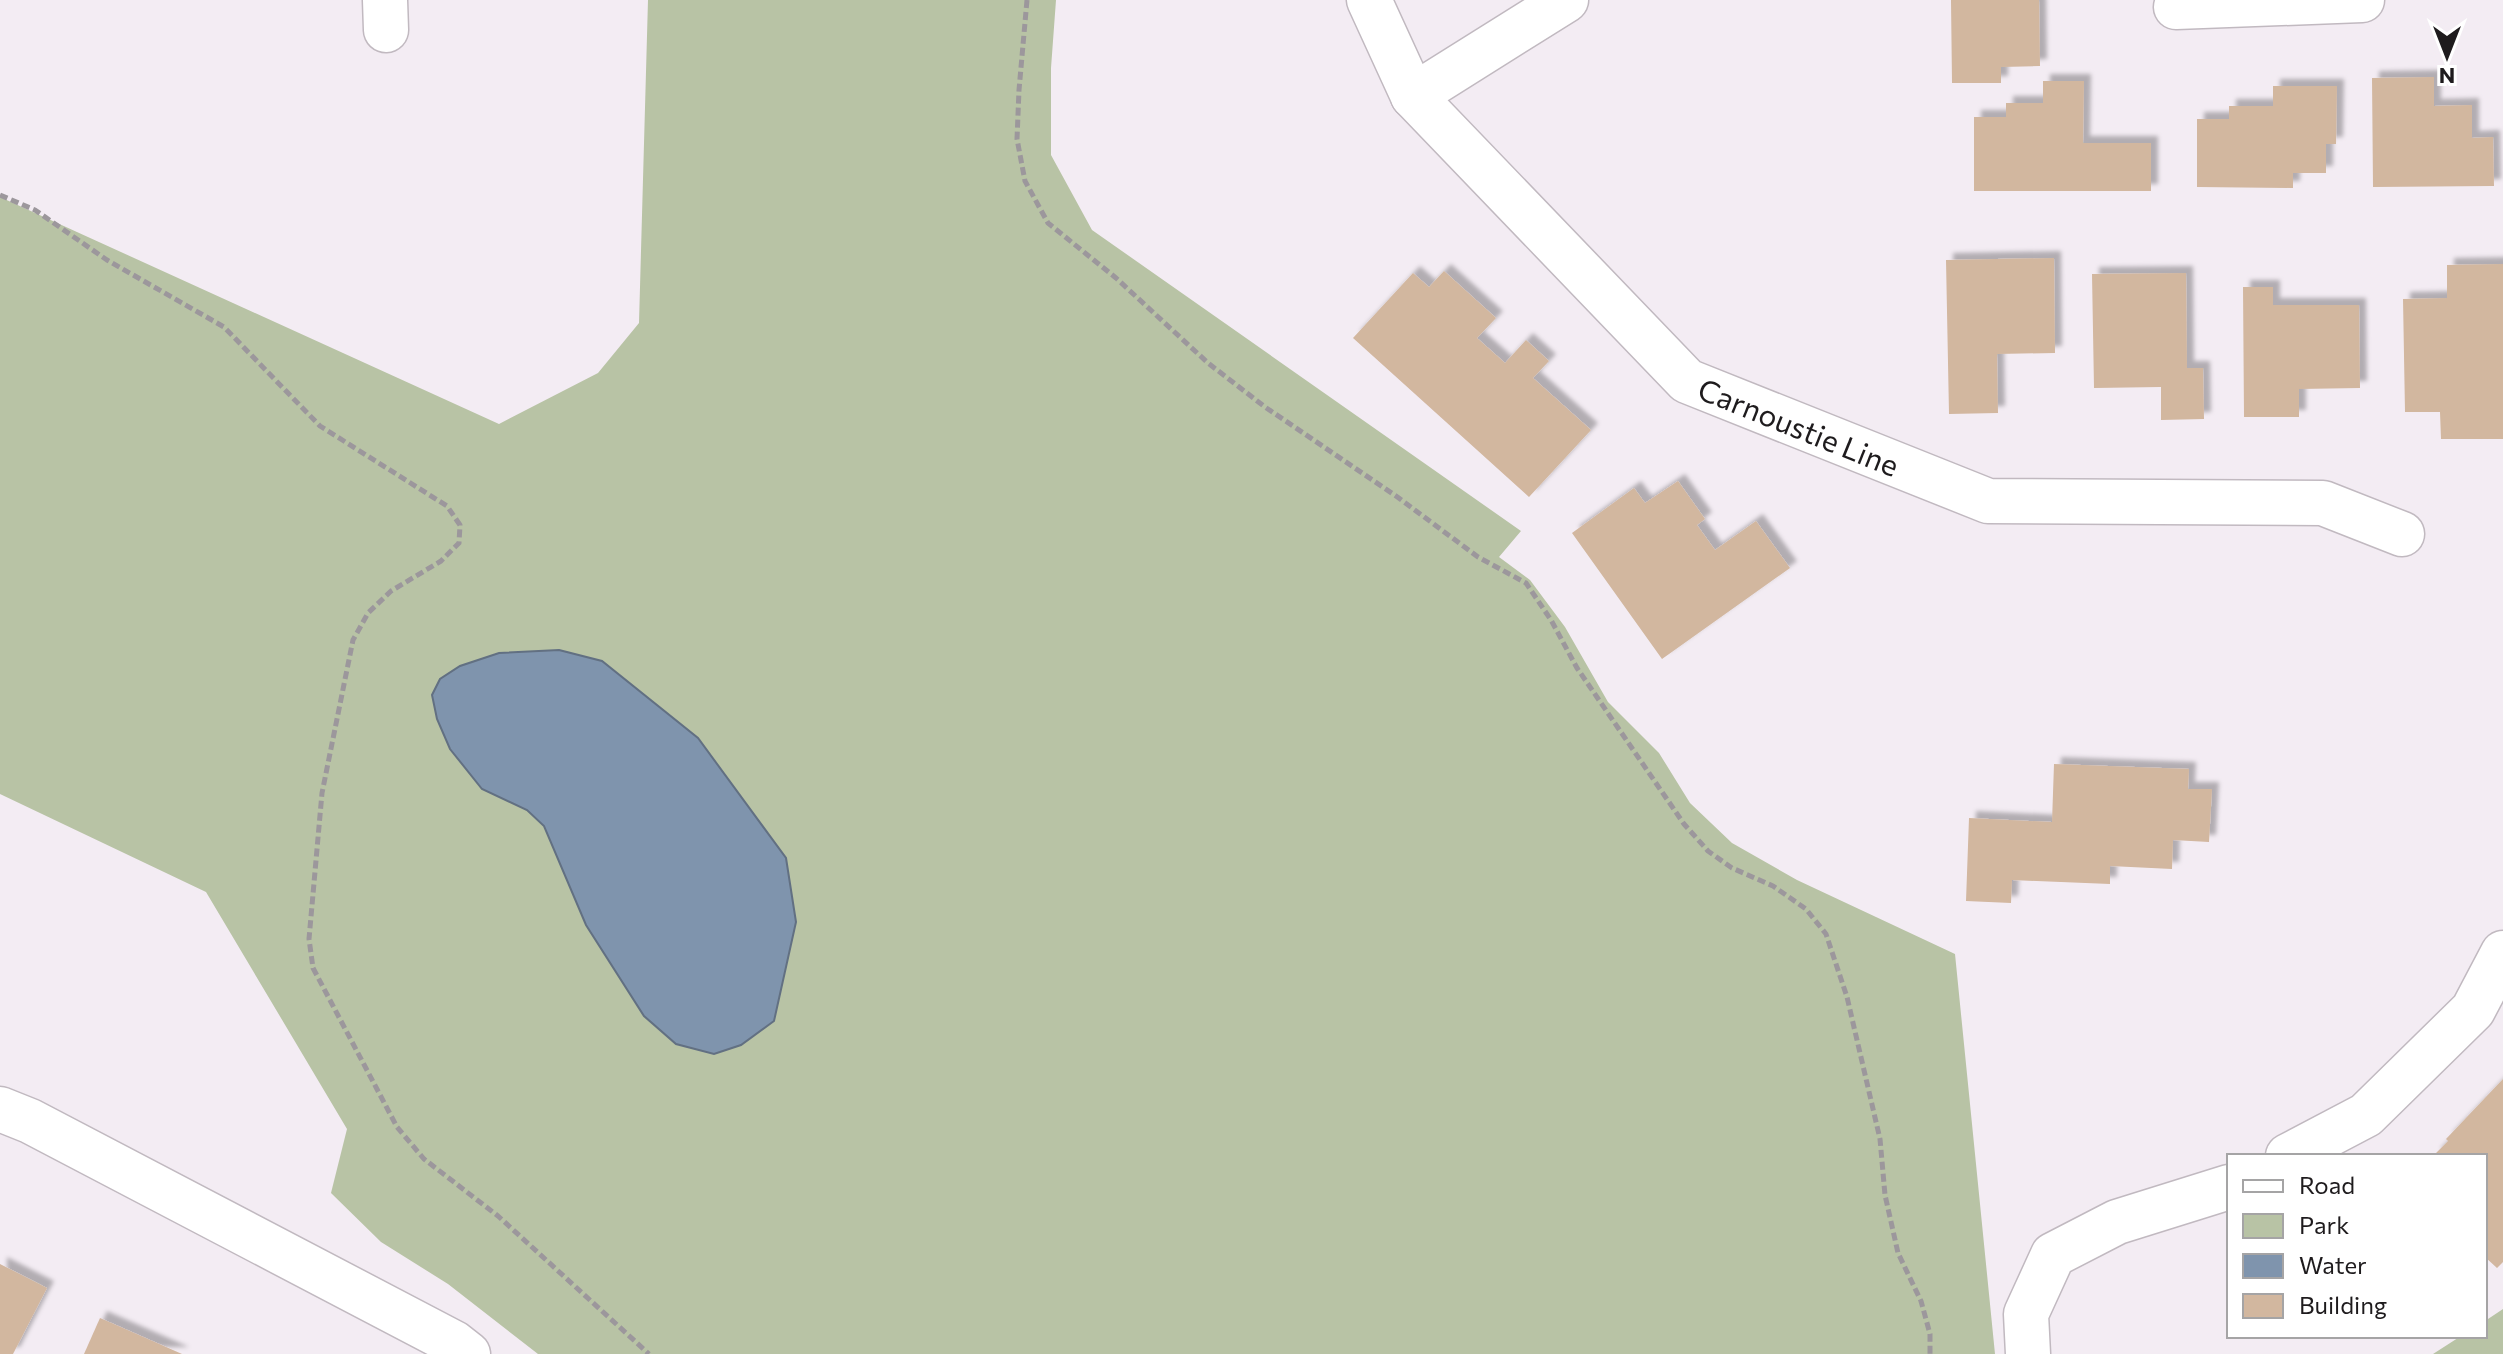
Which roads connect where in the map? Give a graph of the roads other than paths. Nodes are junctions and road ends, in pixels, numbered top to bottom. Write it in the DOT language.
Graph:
graph roads {
  1 [pos="1369,0"];
  2 [pos="1566,0"];
  3 [pos="2362,0"];
  4 [pos="2176,7"];
  5 [pos="1413,96"];
  6 [pos="2402,534"];
  7 [pos="2503,953"];
  8 [pos="0,1109"];
  9 [pos="2292,1154"];
  10 [pos="2227,1188"];
  11 [pos="468,1354"];
  12 [pos="2028,1354"];
  1 -- 5 [label="street, Carnoustie Line"];
  2 -- 5 [label="street"];
  3 -- 4 [label="street"];
  5 -- 6 [label="street, Carnoustie Line"];
  7 -- 9 [label="street"];
  8 -- 11 [label="street"];
  10 -- 12 [label="street"];
}
